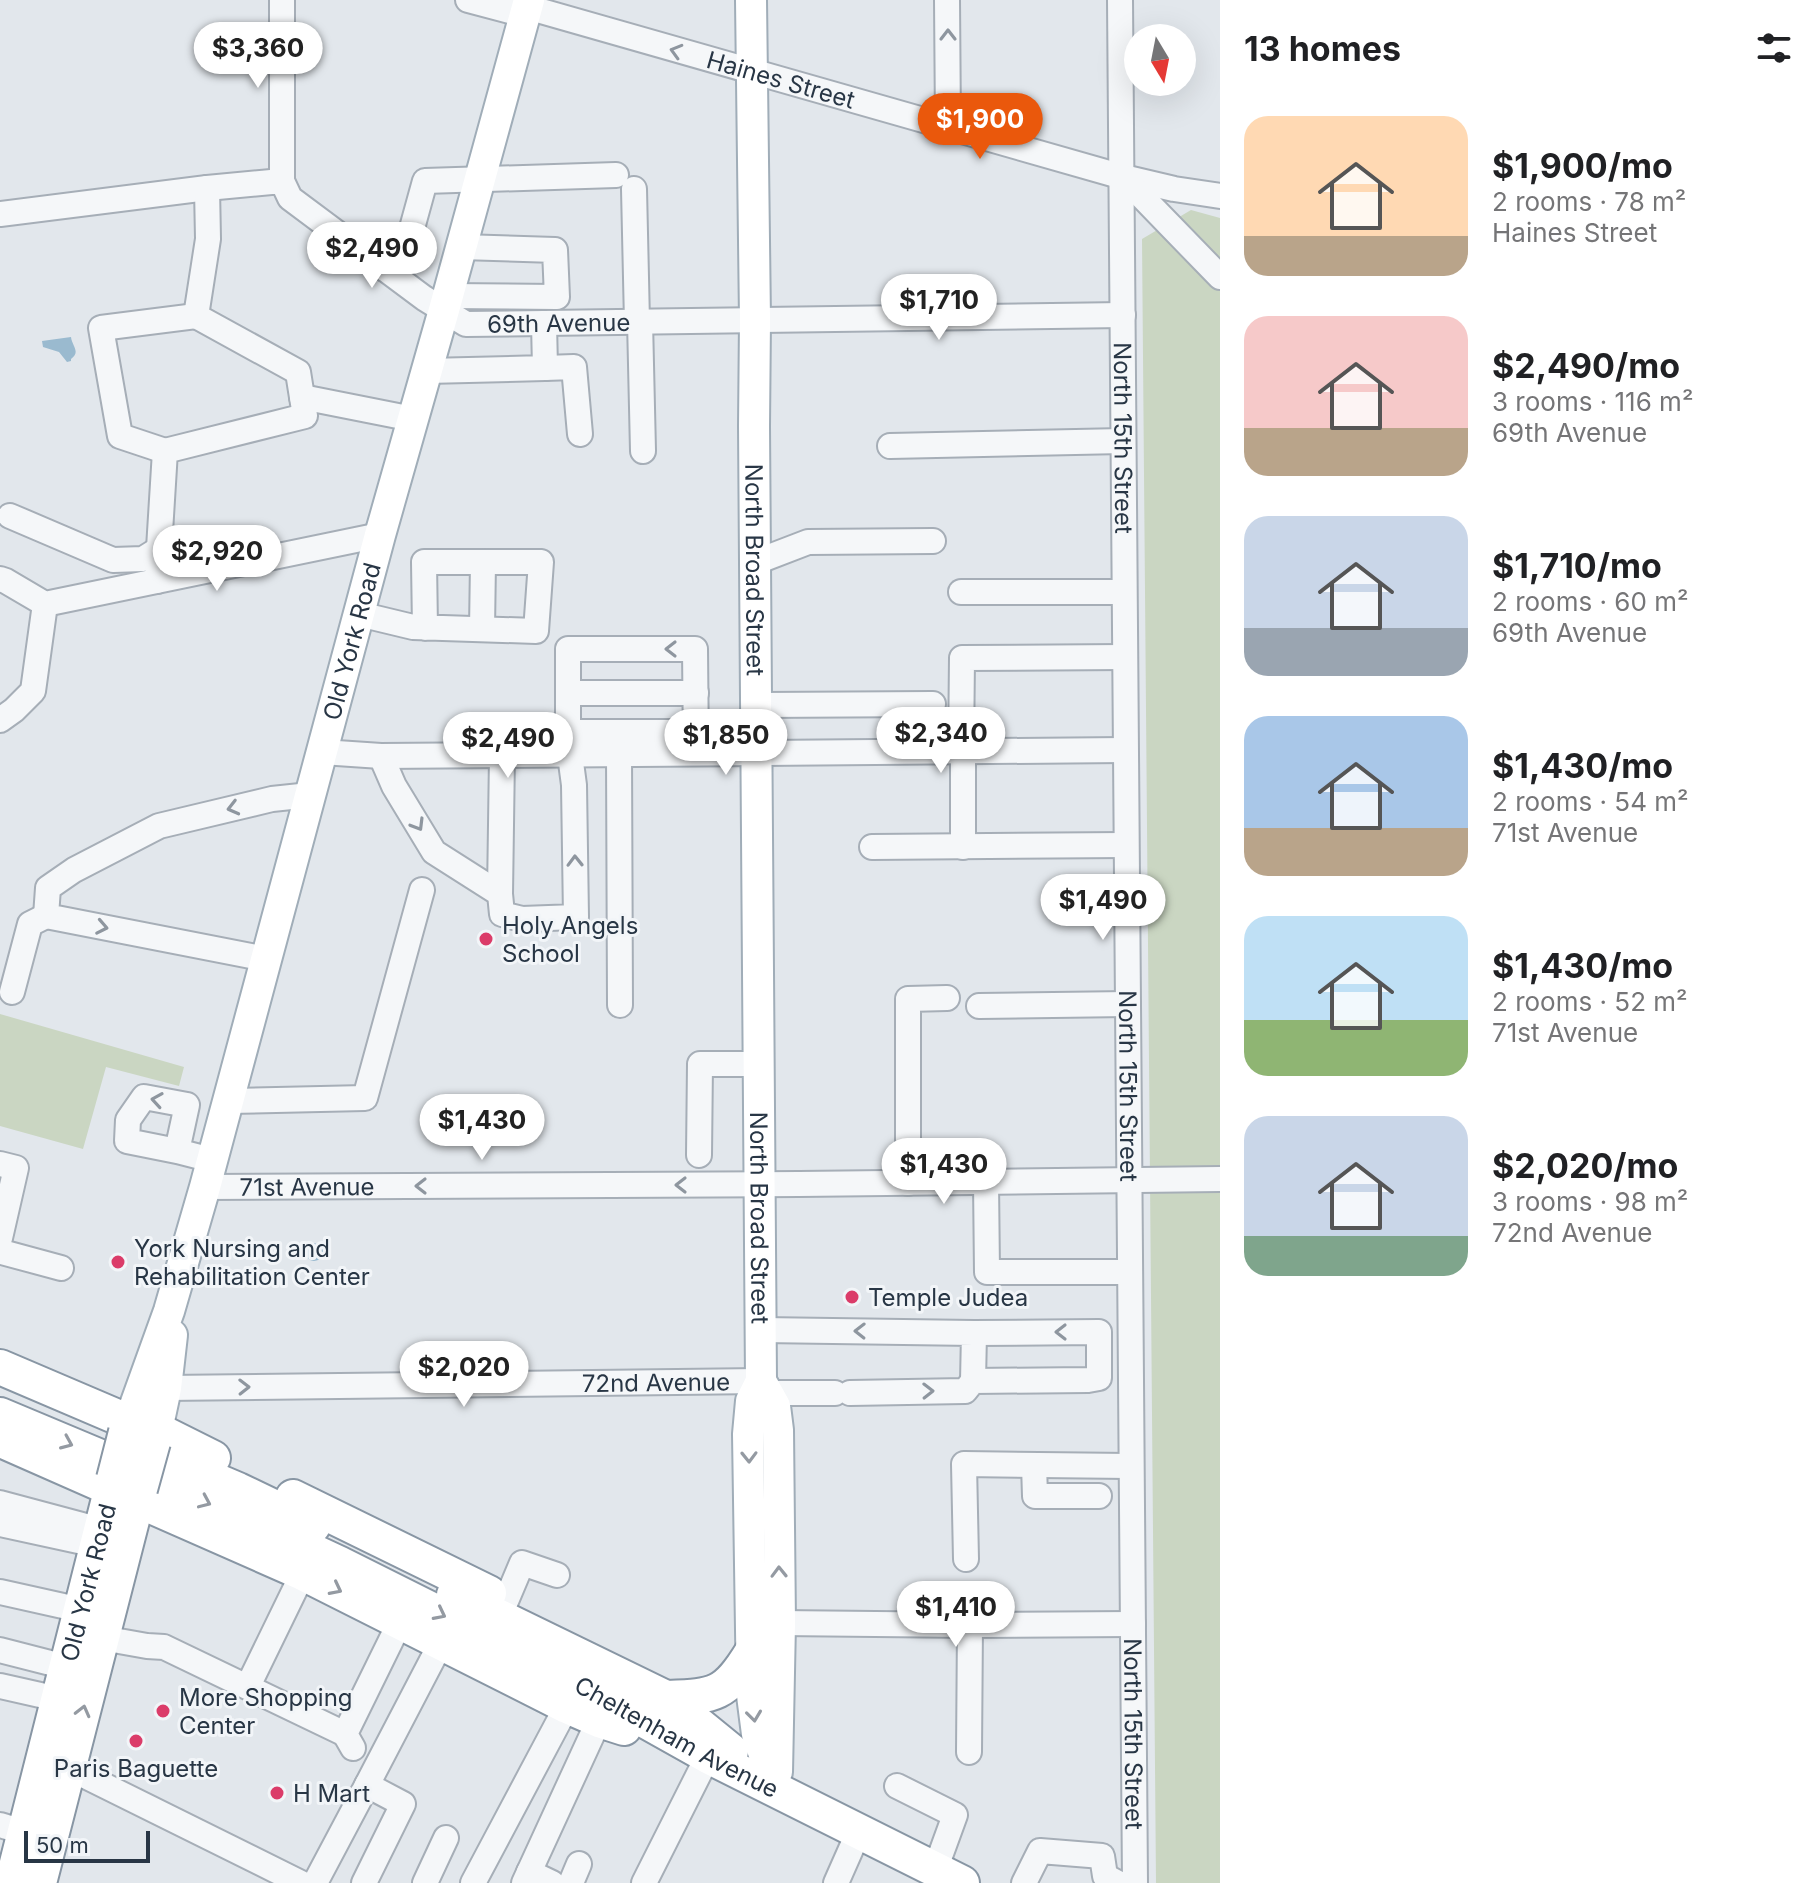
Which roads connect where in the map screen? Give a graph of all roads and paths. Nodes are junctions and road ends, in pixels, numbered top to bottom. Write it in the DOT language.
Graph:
graph roads {
  1 [pos="282,0"];
  2 [pos="468,0"];
  3 [pos="751,0"];
  4 [pos="947,0"];
  5 [pos="1120,0"];
  6 [pos="527,7"];
  7 [pos="751,72"];
  8 [pos="948,126"];
  9 [pos="1123,177"];
  10 [pos="480,178"];
  11 [pos="282,181"];
  12 [pos="207,188"];
  13 [pos="1220,196"];
  14 [pos="0,214"];
  15 [pos="461,247"];
  16 [pos="385,269"];
  17 [pos="1220,277"];
  18 [pos="446,303"];
  19 [pos="1123,315"];
  20 [pos="196,316"];
  21 [pos="755,320"];
  22 [pos="638,322"];
  23 [pos="544,323"];
  24 [pos="545,368"];
  25 [pos="427,371"];
  26 [pos="302,397"];
  27 [pos="413,419"];
  28 [pos="580,434"];
  29 [pos="1123,441"];
  30 [pos="890,446"];
  31 [pos="165,451"];
  32 [pos="643,451"];
  33 [pos="10,516"];
  34 [pos="380,535"];
  35 [pos="933,541"];
  36 [pos="159,549"];
  37 [pos="483,562"];
  38 [pos="756,562"];
  39 [pos="0,579"];
  40 [pos="157,581"];
  41 [pos="961,592"];
  42 [pos="1124,592"];
  43 [pos="45,604"];
  44 [pos="359,614"];
  45 [pos="425,628"];
  46 [pos="482,629"];
  47 [pos="1125,657"];
  48 [pos="568,693"];
  49 [pos="696,693"];
  50 [pos="933,704"];
  51 [pos="756,705"];
  52 [pos="0,720"];
  53 [pos="696,742"];
  54 [pos="568,747"];
  55 [pos="1125,750"];
  56 [pos="962,751"];
  57 [pos="322,752"];
  58 [pos="756,753"];
  59 [pos="619,754"];
  60 [pos="381,756"];
  61 [pos="502,756"];
  62 [pos="310,795"];
  63 [pos="1126,845"];
  64 [pos="872,847"];
  65 [pos="963,847"];
  66 [pos="422,890"];
  67 [pos="500,894"];
  68 [pos="46,916"];
  69 [pos="266,959"];
  70 [pos="12,992"];
  71 [pos="947,998"];
  72 [pos="1128,1004"];
  73 [pos="620,1005"];
  74 [pos="979,1006"];
  75 [pos="758,1064"];
  76 [pos="228,1101"];
  77 [pos="177,1151"];
  78 [pos="699,1155"];
  79 [pos="0,1164"];
  80 [pos="208,1174"];
  81 [pos="1220,1179"];
  82 [pos="1128,1180"];
  83 [pos="986,1182"];
  84 [pos="908,1183"];
  85 [pos="759,1185"];
  86 [pos="0,1248"];
  87 [pos="61,1268"];
  88 [pos="1129,1272"];
  89 [pos="177,1285"];
  90 [pos="760,1330"];
  91 [pos="974,1333"];
  92 [pos="0,1367"];
  93 [pos="973,1381"];
  94 [pos="765,1387"];
  95 [pos="166,1388"];
  96 [pos="0,1390"];
  97 [pos="0,1415"];
  98 [pos="141,1432"];
  99 [pos="0,1440"];
  100 [pos="1034,1465"];
  101 [pos="1130,1466"];
  102 [pos="126,1489"];
  103 [pos="1099,1496"];
  104 [pos="0,1504"];
  105 [pos="0,1524"];
  106 [pos="99,1538"];
  107 [pos="966,1559"];
  108 [pos="303,1573"];
  109 [pos="557,1575"];
  110 [pos="0,1592"];
  111 [pos="506,1601"];
  112 [pos="81,1610"];
  113 [pos="400,1622"];
  114 [pos="780,1623"];
  115 [pos="1133,1624"];
  116 [pos="970,1625"];
  117 [pos="102,1638"];
  118 [pos="441,1643"];
  119 [pos="0,1650"];
  120 [pos="752,1652"];
  121 [pos="62,1683"];
  122 [pos="0,1686"];
  123 [pos="248,1686"];
  124 [pos="663,1697"];
  125 [pos="567,1706"];
  126 [pos="599,1720"];
  127 [pos="969,1752"];
  128 [pos="708,1756"];
  129 [pos="69,1768"];
  130 [pos="367,1785"];
  131 [pos="897,1786"];
  132 [pos="776,1790"];
  133 [pos="859,1831"];
  134 [pos="25,1833"];
  135 [pos="446,1838"];
  136 [pos="526,1878"];
  137 [pos="946,1878"];
  138 [pos="12,1883"];
  139 [pos="39,1883"];
  140 [pos="301,1883"];
  141 [pos="315,1883"];
  142 [pos="364,1883"];
  143 [pos="425,1883"];
  144 [pos="473,1883"];
  145 [pos="552,1883"];
  146 [pos="644,1883"];
  147 [pos="836,1883"];
  148 [pos="1024,1883"];
  149 [pos="1118,1883"];
  150 [pos="1135,1883"];
  1 -- 11 [label="street"];
  2 -- 6 [label="street, Haines Street"];
  3 -- 7 [label="main road, North Broad Street"];
  8 -- 4 [label="street, one-way"];
  5 -- 9 [label="street, North 15th Street"];
  7 -- 6 [label="street, Haines Street, one-way"];
  6 -- 10 [label="main road, Old York Road"];
  7 -- 8 [label="street, Haines Street"];
  7 -- 21 [label="main road, North Broad Street"];
  8 -- 9 [label="street, Haines Street"];
  9 -- 13 [label="street, Haines Street"];
  9 -- 17 [label="street"];
  9 -- 19 [label="street, North 15th Street"];
  10 -- 15 [label="main road, Old York Road"];
  10 -- 16 [label="street"];
  10 -- 22 [label="street"];
  11 -- 12 [label="street"];
  11 -- 16 [label="street, 69th Avenue"];
  12 -- 14 [label="street"];
  12 -- 20 [label="street"];
  15 -- 18 [label="main road, Old York Road"];
  15 -- 18 [label="street"];
  16 -- 18 [label="street, 69th Avenue"];
  18 -- 23 [label="street, 69th Avenue"];
  18 -- 25 [label="main road, Old York Road"];
  19 -- 21 [label="street, 69th Avenue"];
  19 -- 29 [label="street, North 15th Street"];
  20 -- 26 [label="street"];
  20 -- 31 [label="street"];
  21 -- 22 [label="street, 69th Avenue"];
  21 -- 38 [label="main road, North Broad Street"];
  22 -- 23 [label="street, 69th Avenue"];
  22 -- 32 [label="street"];
  23 -- 24 [label="street"];
  24 -- 25 [label="street"];
  24 -- 28 [label="street"];
  25 -- 27 [label="main road, Old York Road"];
  26 -- 27 [label="street"];
  26 -- 31 [label="street"];
  27 -- 34 [label="main road, Old York Road"];
  29 -- 30 [label="street"];
  29 -- 42 [label="street, North 15th Street"];
  31 -- 36 [label="street"];
  33 -- 36 [label="street"];
  34 -- 40 [label="street"];
  34 -- 44 [label="main road, Old York Road"];
  35 -- 38 [label="street"];
  36 -- 40 [label="street"];
  37 -- 45 [label="street"];
  37 -- 46 [label="street"];
  37 -- 46 [label="street"];
  38 -- 51 [label="main road, North Broad Street"];
  39 -- 43 [label="street"];
  40 -- 43 [label="street"];
  41 -- 42 [label="street"];
  42 -- 47 [label="street, North 15th Street"];
  43 -- 52 [label="street"];
  44 -- 45 [label="street"];
  44 -- 57 [label="main road, Old York Road"];
  45 -- 46 [label="street"];
  47 -- 55 [label="street, North 15th Street"];
  47 -- 56 [label="street"];
  48 -- 49 [label="street"];
  49 -- 48 [label="street, one-way"];
  48 -- 54 [label="street"];
  49 -- 53 [label="street"];
  50 -- 51 [label="street"];
  51 -- 58 [label="main road, North Broad Street"];
  53 -- 54 [label="street"];
  53 -- 58 [label="street"];
  53 -- 59 [label="street"];
  54 -- 59 [label="street"];
  54 -- 61 [label="street"];
  67 -- 54 [label="street, one-way"];
  55 -- 56 [label="street"];
  55 -- 63 [label="street, North 15th Street"];
  56 -- 58 [label="street"];
  56 -- 65 [label="street"];
  57 -- 60 [label="street"];
  57 -- 62 [label="main road, Old York Road"];
  58 -- 75 [label="main road, North Broad Street"];
  59 -- 73 [label="street"];
  60 -- 61 [label="street"];
  60 -- 67 [label="street, one-way"];
  61 -- 67 [label="street"];
  62 -- 68 [label="street, one-way"];
  62 -- 69 [label="main road, Old York Road"];
  63 -- 65 [label="street"];
  63 -- 72 [label="street, North 15th Street"];
  64 -- 65 [label="street"];
  66 -- 76 [label="street"];
  68 -- 69 [label="street, one-way"];
  68 -- 70 [label="street"];
  69 -- 76 [label="main road, Old York Road"];
  71 -- 84 [label="street"];
  72 -- 74 [label="street"];
  72 -- 82 [label="street, North 15th Street"];
  75 -- 78 [label="street"];
  75 -- 85 [label="main road, North Broad Street"];
  76 -- 80 [label="main road, Old York Road"];
  77 -- 80 [label="street, 71st Avenue"];
  79 -- 86 [label="street"];
  85 -- 80 [label="street, 71st Avenue, one-way"];
  80 -- 89 [label="main road, Old York Road"];
  81 -- 82 [label="street, 71st Avenue"];
  82 -- 83 [label="street, 71st Avenue"];
  82 -- 88 [label="street, North 15th Street"];
  83 -- 84 [label="street, 71st Avenue"];
  83 -- 88 [label="street"];
  84 -- 85 [label="street, 71st Avenue"];
  85 -- 90 [label="main road, North Broad Street"];
  86 -- 87 [label="street"];
  88 -- 101 [label="street, North 15th Street"];
  89 -- 95 [label="main road, Old York Road"];
  89 -- 98 [label="main road, Old York Road"];
  91 -- 90 [label="street, one-way"];
  90 -- 94 [label="main road, North Broad Street"];
  91 -- 93 [label="street"];
  93 -- 91 [label="street, one-way"];
  92 -- 98 [label="highway"];
  94 -- 93 [label="street, 72nd Avenue, one-way"];
  95 -- 94 [label="street, 72nd Avenue, one-way"];
  114 -- 94 [label="main road, North Broad Street, one-way"];
  94 -- 120 [label="main road, North Broad Street, one-way"];
  95 -- 98 [label="main road, Old York Road"];
  96 -- 124 [label="highway, Cheltenham Avenue"];
  97 -- 128 [label="highway, Cheltenham Avenue, one-way"];
  98 -- 102 [label="highway, Old York Road, bridge"];
  98 -- 111 [label="highway"];
  99 -- 102 [label="highway"];
  100 -- 101 [label="street"];
  100 -- 103 [label="street"];
  100 -- 107 [label="street"];
  101 -- 115 [label="street, North 15th Street"];
  102 -- 106 [label="highway, Old York Road"];
  102 -- 108 [label="highway"];
  102 -- 117 [label="highway, Old York Road"];
  104 -- 106 [label="street"];
  105 -- 106 [label="street"];
  106 -- 112 [label="highway, Old York Road"];
  108 -- 113 [label="highway, one-way"];
  108 -- 123 [label="street"];
  109 -- 111 [label="street"];
  110 -- 112 [label="street"];
  111 -- 124 [label="highway"];
  112 -- 121 [label="highway, Old York Road"];
  113 -- 118 [label="highway"];
  113 -- 123 [label="street"];
  114 -- 116 [label="street"];
  114 -- 132 [label="main road, North Broad Street"];
  115 -- 116 [label="street"];
  115 -- 150 [label="street, North 15th Street"];
  116 -- 127 [label="street"];
  117 -- 123 [label="street"];
  129 -- 117 [label="highway, Old York Road, one-way"];
  118 -- 125 [label="highway"];
  118 -- 130 [label="street"];
  119 -- 121 [label="street"];
  120 -- 124 [label="highway"];
  120 -- 132 [label="main road, North Broad Street, one-way"];
  121 -- 122 [label="street"];
  121 -- 134 [label="highway, Old York Road"];
  124 -- 132 [label="highway, Cheltenham Avenue"];
  125 -- 126 [label="highway"];
  125 -- 144 [label="street"];
  126 -- 128 [label="highway"];
  126 -- 136 [label="street"];
  128 -- 132 [label="highway, Cheltenham Avenue"];
  128 -- 146 [label="street"];
  129 -- 134 [label="highway, Old York Road"];
  129 -- 140 [label="street"];
  130 -- 141 [label="street"];
  130 -- 142 [label="street"];
  131 -- 137 [label="street"];
  132 -- 133 [label="highway"];
  133 -- 137 [label="highway"];
  133 -- 147 [label="street"];
  134 -- 138 [label="highway, Old York Road"];
  134 -- 139 [label="highway, Old York Road"];
  135 -- 143 [label="street"];
  136 -- 145 [label="street"];
  148 -- 149 [label="street"];
}
